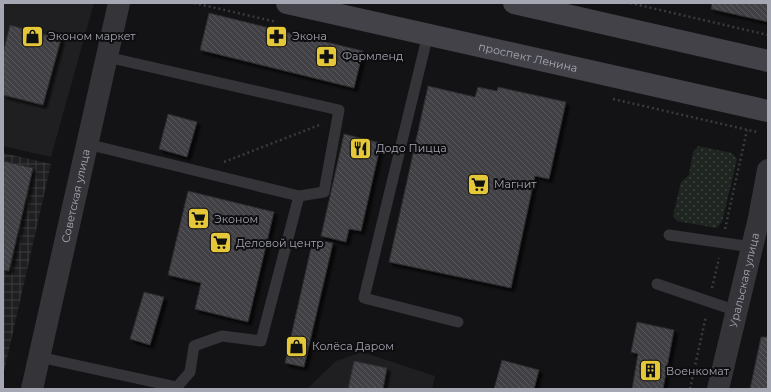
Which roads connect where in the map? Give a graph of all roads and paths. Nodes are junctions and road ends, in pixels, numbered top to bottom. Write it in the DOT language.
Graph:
graph roads {
  1 [pos="119,3"];
  2 [pos="287,3"];
  3 [pos="514,3"];
  4 [pos="630,3"];
  5 [pos="428,34"];
  6 [pos="768,35"];
  7 [pos="107,57"];
  8 [pos="768,61"];
  9 [pos="768,111"];
  10 [pos="338,118"];
  11 [pos="747,130"];
  12 [pos="87,144"];
  13 [pos="768,170"];
  14 [pos="199,172"];
  15 [pos="299,196"];
  16 [pos="764,219"];
  17 [pos="669,235"];
  18 [pos="722,243"];
  19 [pos="752,247"];
  20 [pos="657,284"];
  21 [pos="709,302"];
  22 [pos="737,311"];
  23 [pos="458,322"];
  24 [pos="39,357"];
  25 [pos="32,389"];
  26 [pos="690,389"];
  27 [pos="718,389"];
  1 -- 7 [label="street, Советская улица"];
  2 -- 5 [label="street, проспект Ленина"];
  3 -- 8 [label="street"];
  4 -- 6 [label="path"];
  5 -- 9 [label="street, проспект Ленина"];
  5 -- 23 [label="lane"];
  7 -- 10 [label="lane"];
  7 -- 12 [label="street, Советская улица"];
  10 -- 14 [label="path"];
  10 -- 15 [label="lane"];
  11 -- 18 [label="path"];
  12 -- 14 [label="lane"];
  12 -- 24 [label="street, Советская улица"];
  13 -- 16 [label="street, Уральская улица"];
  14 -- 15 [label="lane"];
  15 -- 24 [label="lane"];
  16 -- 19 [label="street, Уральская улица"];
  17 -- 18 [label="lane"];
  18 -- 19 [label="lane"];
  18 -- 21 [label="path"];
  19 -- 22 [label="street, Уральская улица"];
  20 -- 21 [label="lane"];
  21 -- 22 [label="lane"];
  21 -- 26 [label="path"];
  22 -- 27 [label="street, Уральская улица"];
  24 -- 25 [label="street, Советская улица"];
}
